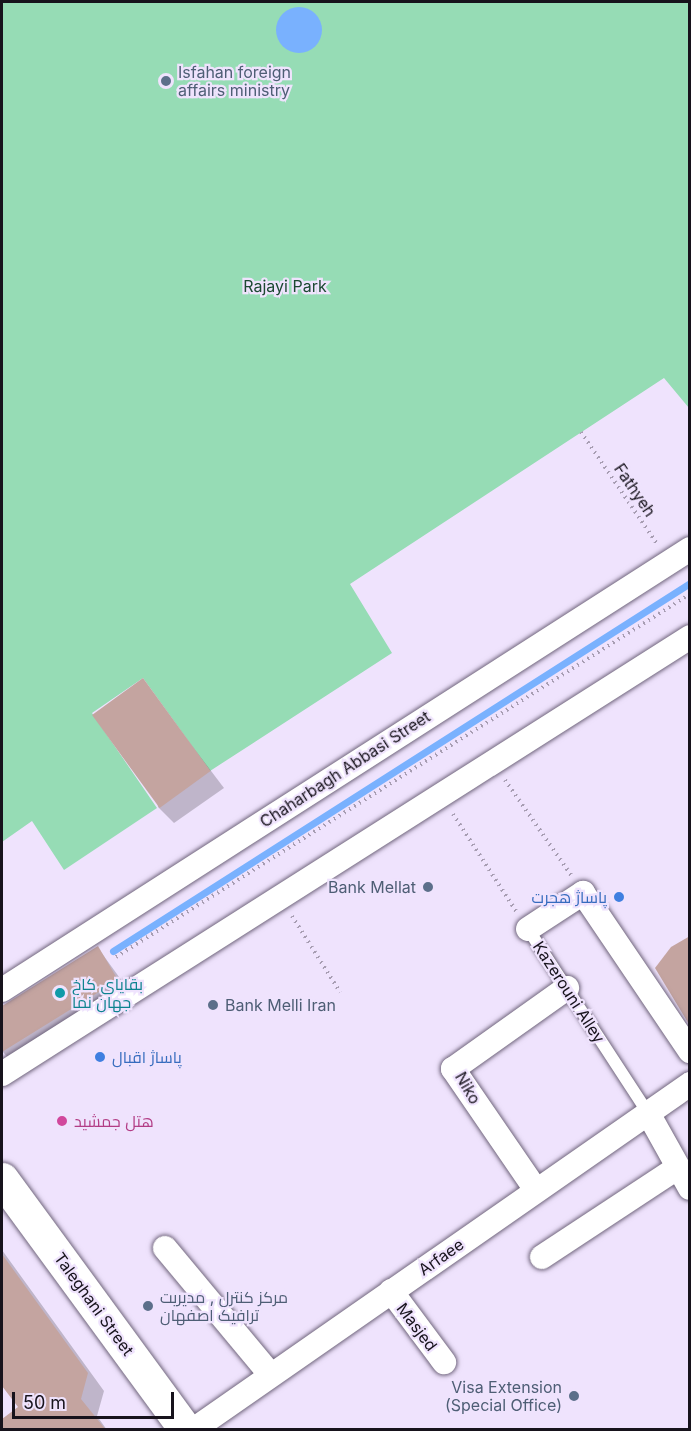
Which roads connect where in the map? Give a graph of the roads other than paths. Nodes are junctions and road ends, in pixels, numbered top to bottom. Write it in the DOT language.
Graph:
graph roads {
  1 [pos="690,549"];
  2 [pos="690,637"];
  3 [pos="528,929"];
  4 [pos="567,988"];
  5 [pos="2,990"];
  6 [pos="690,1051"];
  7 [pos="2,1074"];
  8 [pos="690,1084"];
  9 [pos="648,1113"];
  10 [pos="683,1178"];
  11 [pos="2,1179"];
  12 [pos="536,1191"];
  13 [pos="165,1248"];
  14 [pos="542,1257"];
  15 [pos="391,1292"];
  16 [pos="444,1362"];
  17 [pos="271,1375"];
  18 [pos="186,1430"];
  19 [pos="193,1430"];
  1 -- 5 [label="street, Chaharbagh Abbasi Street"];
  2 -- 7 [label="street"];
  3 -- 4 [label="lane, Kazerouni Alley"];
  3 -- 6 [label="street"];
  4 -- 9 [label="lane, Kazerouni Alley"];
  4 -- 12 [label="street, Niko"];
  8 -- 9 [label="street, Arfaee"];
  9 -- 10 [label="street, Kazerouni Alley"];
  9 -- 12 [label="street, Arfaee"];
  10 -- 14 [label="street"];
  11 -- 18 [label="main road, Taleghani Street"];
  12 -- 15 [label="street, Arfaee"];
  13 -- 17 [label="street"];
  15 -- 16 [label="street, Masjed"];
  15 -- 17 [label="street, Arfaee"];
  17 -- 19 [label="street, Arfaee"];
}
